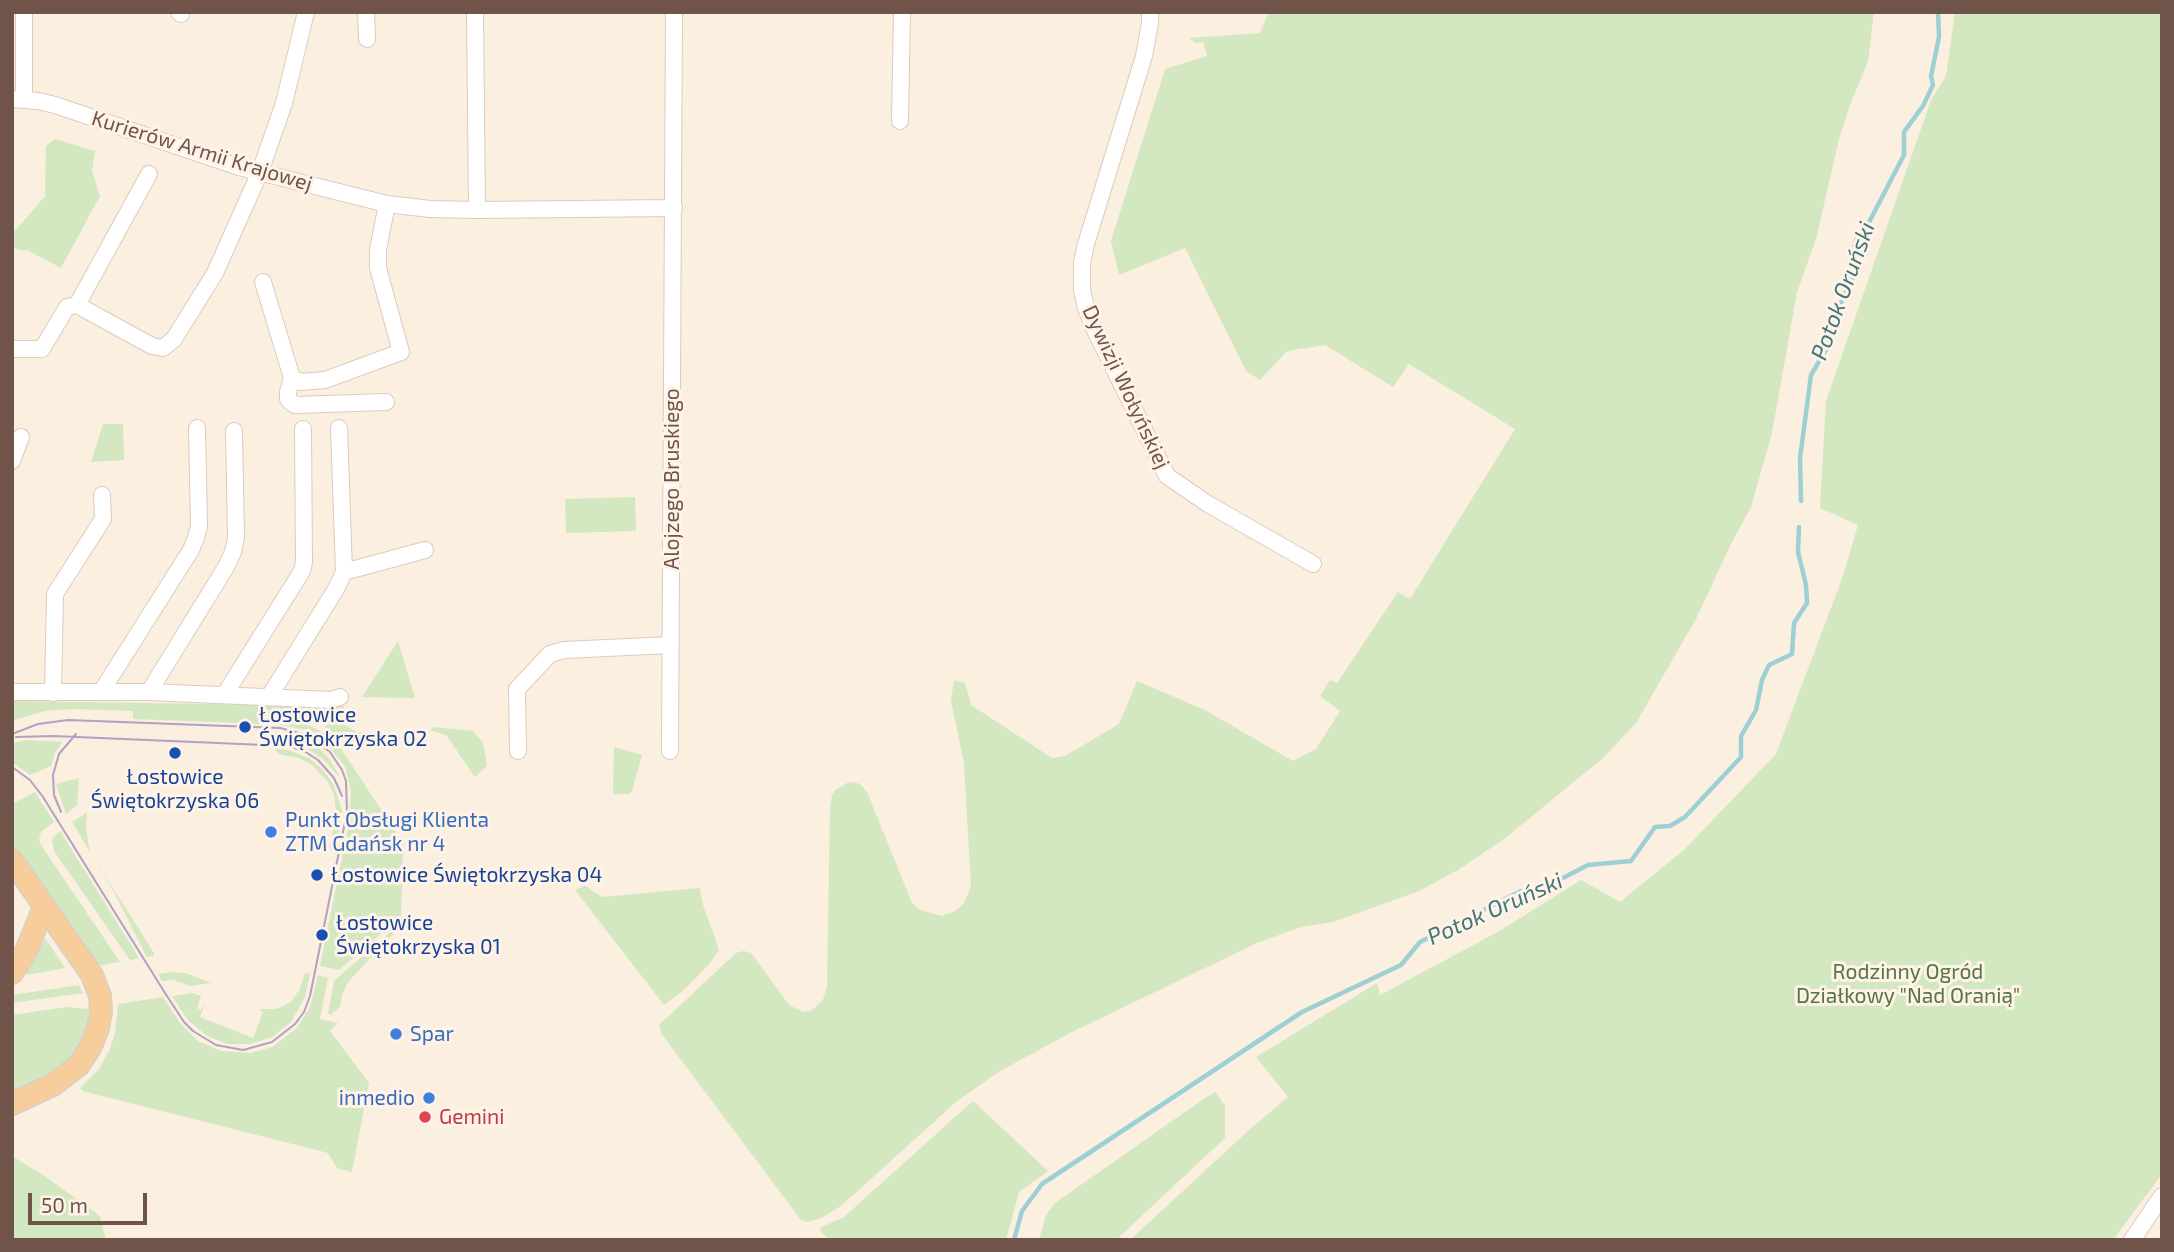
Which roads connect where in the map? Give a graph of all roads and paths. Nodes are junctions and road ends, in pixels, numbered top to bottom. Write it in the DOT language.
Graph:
graph roads {
  1 [pos="24,12"];
  2 [pos="306,12"];
  3 [pos="366,12"];
  4 [pos="475,12"];
  5 [pos="674,12"];
  6 [pos="902,12"];
  7 [pos="1150,12"];
  8 [pos="367,39"];
  9 [pos="18,99"];
  10 [pos="900,121"];
  11 [pos="260,173"];
  12 [pos="149,174"];
  13 [pos="387,204"];
  14 [pos="674,208"];
  15 [pos="477,211"];
  16 [pos="263,282"];
  17 [pos="77,305"];
  18 [pos="12,349"];
  19 [pos="292,379"];
  20 [pos="386,402"];
  21 [pos="197,428"];
  22 [pos="339,428"];
  23 [pos="303,429"];
  24 [pos="234,431"];
  25 [pos="21,438"];
  26 [pos="12,461"];
  27 [pos="102,495"];
  28 [pos="425,550"];
  29 [pos="1313,564"];
  30 [pos="344,572"];
  31 [pos="671,645"];
  32 [pos="12,692"];
  33 [pos="101,692"];
  34 [pos="149,692"];
  35 [pos="53,693"];
  36 [pos="225,694"];
  37 [pos="269,696"];
  38 [pos="340,697"];
  39 [pos="518,751"];
  40 [pos="670,751"];
  41 [pos="12,860"];
  42 [pos="44,907"];
  43 [pos="12,973"];
  44 [pos="12,1104"];
  45 [pos="2162,1196"];
  46 [pos="2132,1240"];
  1 -- 9 [label="street, Kurierów Armii Krajowej"];
  2 -- 11 [label="street"];
  3 -- 8 [label="street"];
  4 -- 15 [label="street"];
  5 -- 14 [label="street, Alojzego Bruskiego"];
  6 -- 10 [label="street"];
  7 -- 29 [label="street, Dywizji Wołyńskiej"];
  9 -- 11 [label="street, Kurierów Armii Krajowej"];
  11 -- 13 [label="street, Kurierów Armii Krajowej"];
  11 -- 17 [label="street"];
  12 -- 17 [label="street"];
  13 -- 15 [label="street, Kurierów Armii Krajowej"];
  13 -- 19 [label="street"];
  14 -- 15 [label="street, Kurierów Armii Krajowej"];
  14 -- 31 [label="street, Alojzego Bruskiego"];
  16 -- 19 [label="street"];
  17 -- 18 [label="street"];
  19 -- 20 [label="street"];
  21 -- 33 [label="street"];
  22 -- 30 [label="street"];
  23 -- 36 [label="street"];
  24 -- 34 [label="street"];
  25 -- 26 [label="street"];
  27 -- 35 [label="street"];
  28 -- 30 [label="street"];
  30 -- 37 [label="street"];
  31 -- 39 [label="street"];
  31 -- 40 [label="street, Alojzego Bruskiego"];
  32 -- 35 [label="street"];
  33 -- 34 [label="street"];
  33 -- 35 [label="street"];
  34 -- 36 [label="street"];
  36 -- 37 [label="street"];
  37 -- 38 [label="street"];
  41 -- 42 [label="main road"];
  42 -- 43 [label="main road"];
  42 -- 44 [label="main road"];
  45 -- 46 [label="street"];
}
